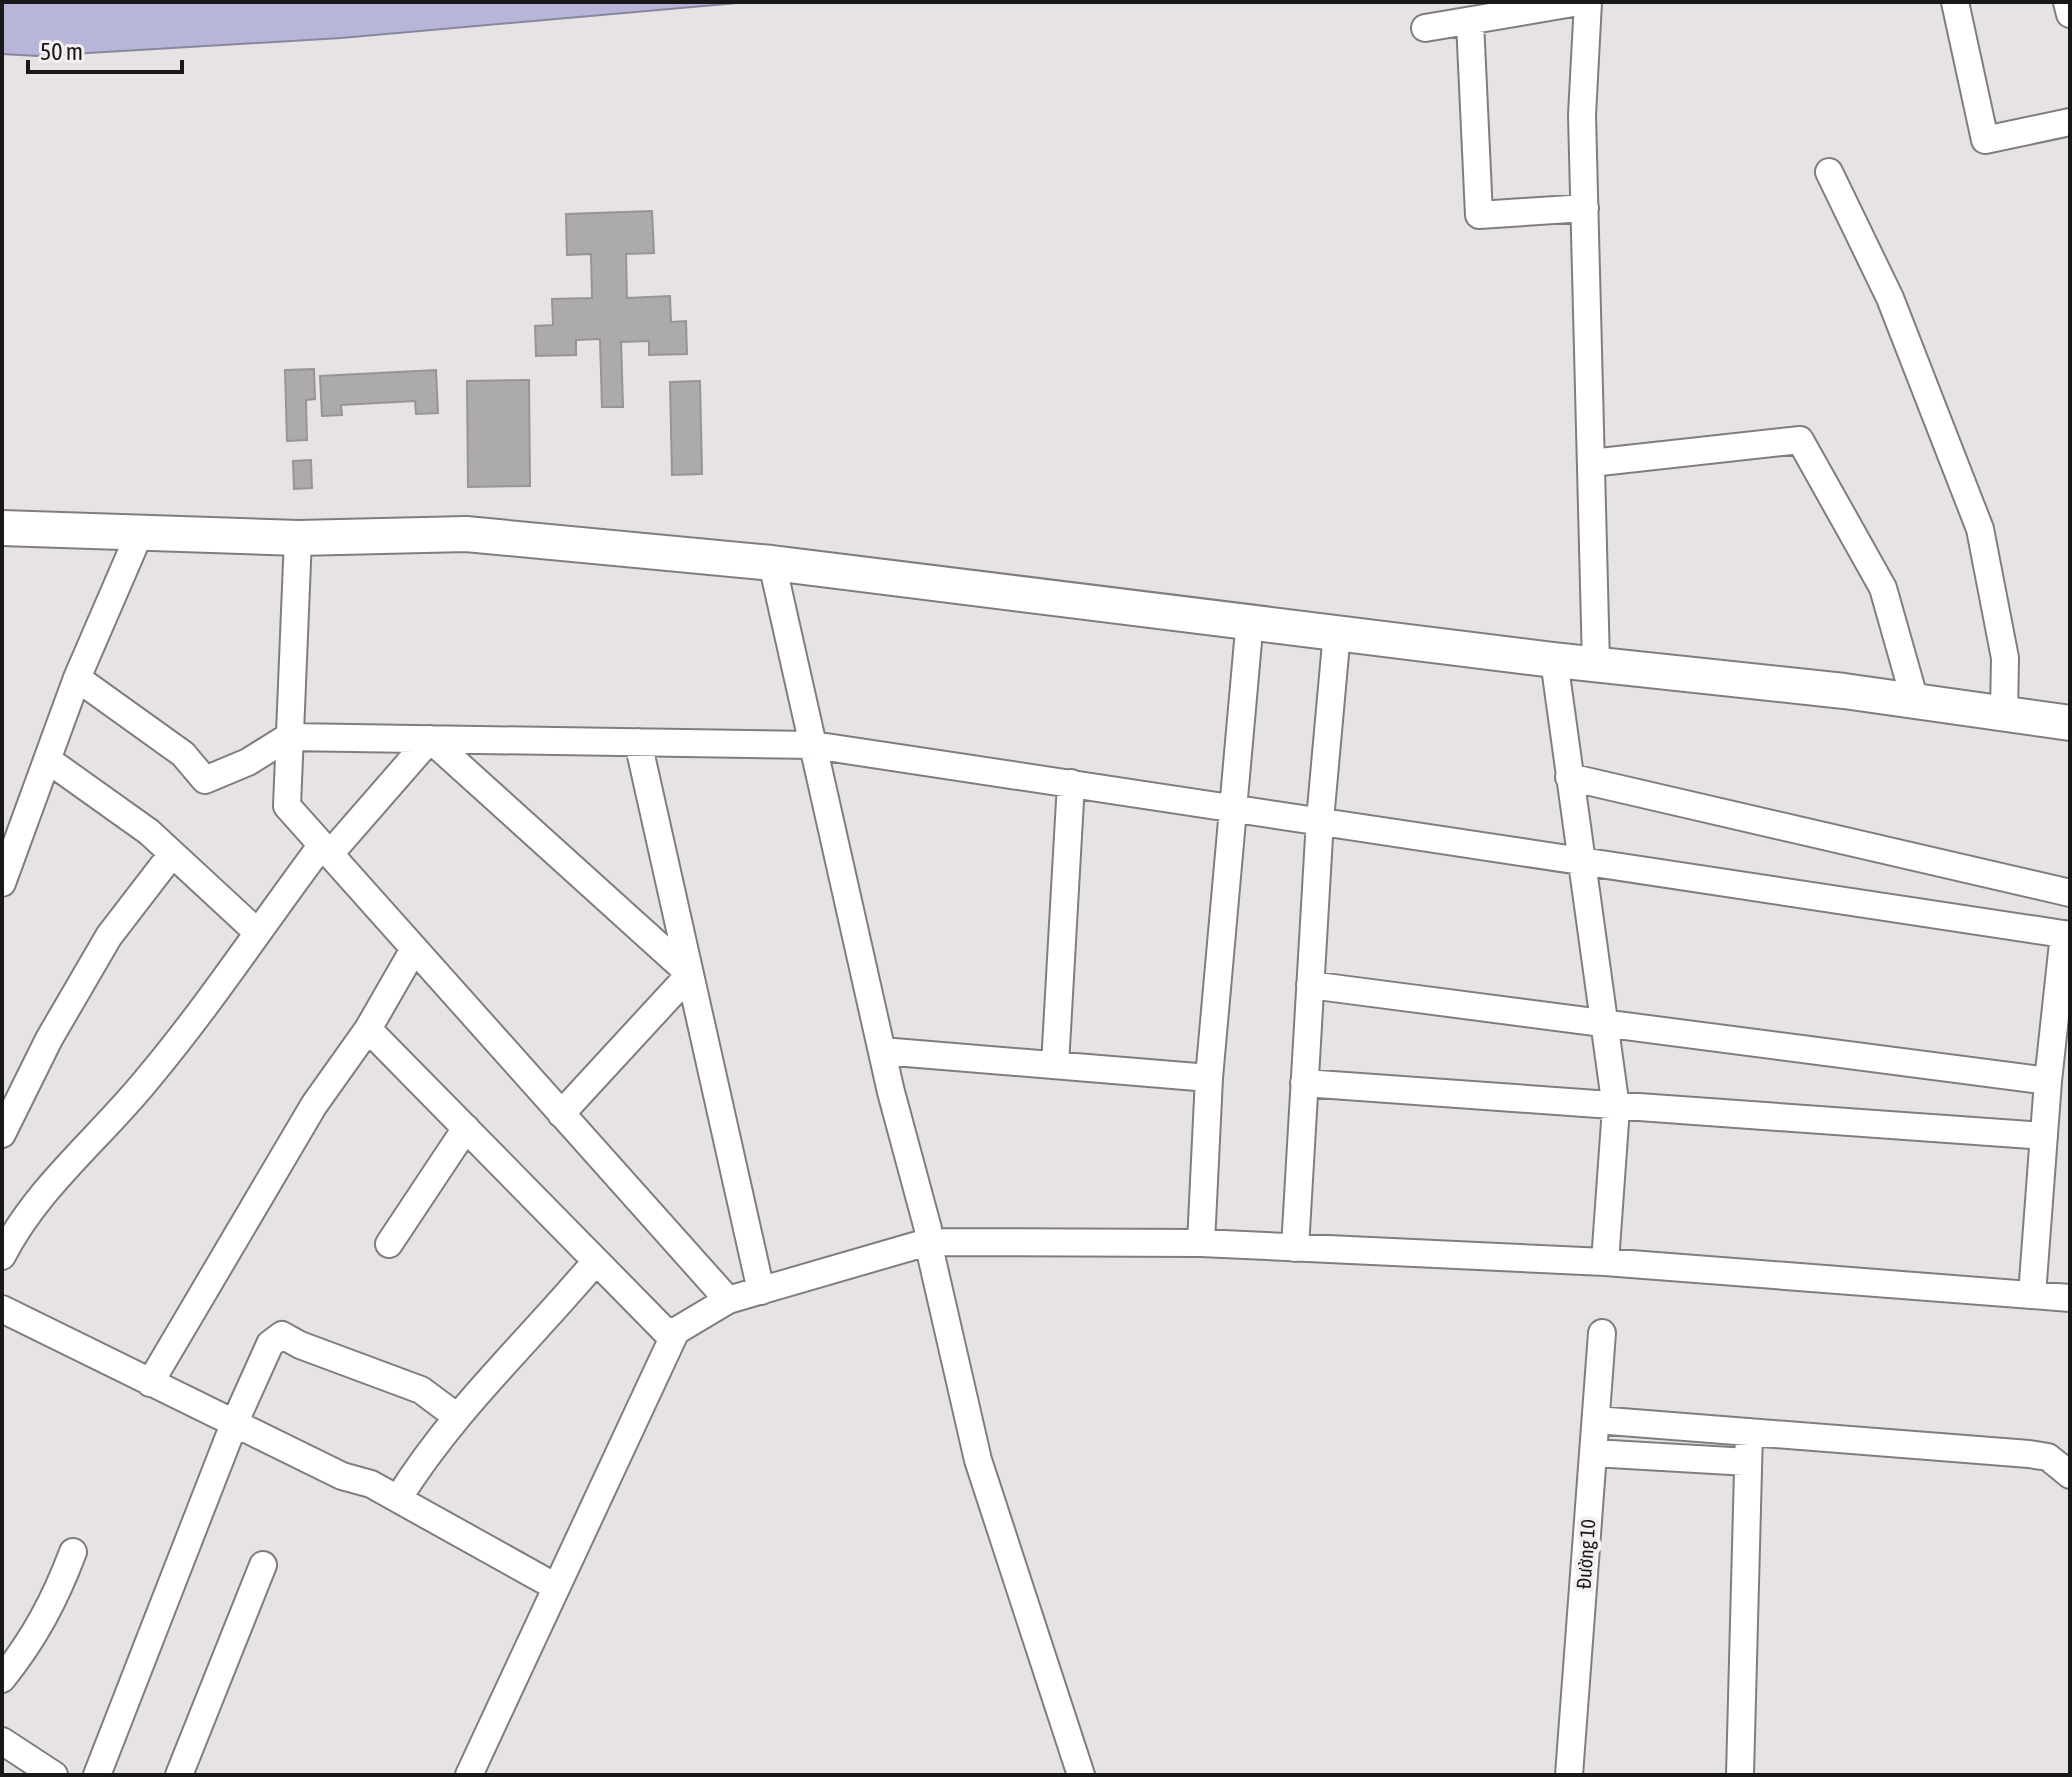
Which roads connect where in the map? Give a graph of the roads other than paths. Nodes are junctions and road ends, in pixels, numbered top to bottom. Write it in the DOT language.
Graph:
graph roads {
  1 [pos="1579,2"];
  2 [pos="1588,2"];
  3 [pos="1955,2"];
  4 [pos="2067,2"];
  5 [pos="2070,14"];
  6 [pos="1470,22"];
  7 [pos="1425,28"];
  8 [pos="2070,122"];
  9 [pos="1829,172"];
  10 [pos="1585,208"];
  11 [pos="1591,463"];
  12 [pos="2,528"];
  13 [pos="141,530"];
  14 [pos="298,538"];
  15 [pos="772,563"];
  16 [pos="1250,619"];
  17 [pos="1337,632"];
  18 [pos="1554,660"];
  19 [pos="1596,664"];
  20 [pos="77,678"];
  21 [pos="1915,701"];
  22 [pos="2004,713"];
  23 [pos="2070,723"];
  24 [pos="288,737"];
  25 [pos="430,739"];
  26 [pos="638,742"];
  27 [pos="813,745"];
  28 [pos="48,760"];
  29 [pos="1569,777"];
  30 [pos="1071,783"];
  31 [pos="1233,806"];
  32 [pos="1320,820"];
  33 [pos="325,850"];
  34 [pos="172,854"];
  35 [pos="1581,859"];
  36 [pos="2,883"];
  37 [pos="2070,893"];
  38 [pos="257,932"];
  39 [pos="2067,935"];
  40 [pos="414,949"];
  41 [pos="690,974"];
  42 [pos="1310,985"];
  43 [pos="1603,1023"];
  44 [pos="368,1029"];
  45 [pos="882,1051"];
  46 [pos="1055,1065"];
  47 [pos="1209,1078"];
  48 [pos="2048,1081"];
  49 [pos="1304,1083"];
  50 [pos="11,1093"];
  51 [pos="1615,1105"];
  52 [pos="561,1114"];
  53 [pos="466,1128"];
  54 [pos="2,1134"];
  55 [pos="2044,1136"];
  56 [pos="928,1242"];
  57 [pos="1201,1243"];
  58 [pos="389,1244"];
  59 [pos="1295,1248"];
  60 [pos="2,1256"];
  61 [pos="596,1261"];
  62 [pos="1605,1262"];
  63 [pos="761,1291"];
  64 [pos="2032,1295"];
  65 [pos="2070,1298"];
  66 [pos="728,1300"];
  67 [pos="2,1309"];
  68 [pos="676,1331"];
  69 [pos="1602,1333"];
  70 [pos="150,1383"];
  71 [pos="456,1416"];
  72 [pos="234,1424"];
  73 [pos="1595,1437"];
  74 [pos="1748,1447"];
  75 [pos="2070,1475"];
  76 [pos="398,1499"];
  77 [pos="73,1552"];
  78 [pos="263,1565"];
  79 [pos="556,1587"];
  80 [pos="2,1679"];
  81 [pos="2,1741"];
  82 [pos="54,1775"];
  83 [pos="97,1775"];
  84 [pos="179,1775"];
  85 [pos="469,1775"];
  86 [pos="1081,1775"];
  87 [pos="1569,1775"];
  88 [pos="1740,1775"];
  1 -- 6 [label="street"];
  2 -- 10 [label="street"];
  3 -- 8 [label="street"];
  4 -- 5 [label="street"];
  6 -- 7 [label="street"];
  6 -- 10 [label="street"];
  9 -- 22 [label="street"];
  10 -- 11 [label="street"];
  11 -- 19 [label="street"];
  11 -- 21 [label="street"];
  12 -- 13 [label="main road"];
  13 -- 14 [label="main road"];
  13 -- 20 [label="street"];
  14 -- 15 [label="main road"];
  14 -- 24 [label="street"];
  15 -- 16 [label="main road"];
  15 -- 27 [label="street"];
  16 -- 17 [label="main road"];
  16 -- 31 [label="street"];
  17 -- 18 [label="main road"];
  17 -- 32 [label="street"];
  18 -- 19 [label="main road"];
  18 -- 29 [label="street"];
  19 -- 21 [label="main road"];
  20 -- 24 [label="street"];
  20 -- 28 [label="street"];
  21 -- 22 [label="main road"];
  22 -- 23 [label="main road"];
  24 -- 25 [label="street"];
  24 -- 33 [label="street"];
  25 -- 26 [label="street"];
  25 -- 33 [label="street"];
  25 -- 41 [label="street"];
  26 -- 27 [label="street"];
  26 -- 41 [label="street"];
  27 -- 30 [label="street"];
  27 -- 45 [label="street"];
  28 -- 34 [label="street"];
  28 -- 36 [label="street"];
  29 -- 35 [label="street"];
  29 -- 37 [label="street"];
  30 -- 31 [label="street"];
  30 -- 46 [label="street"];
  31 -- 32 [label="street"];
  31 -- 47 [label="street"];
  32 -- 35 [label="street"];
  32 -- 42 [label="street"];
  33 -- 38 [label="street"];
  33 -- 40 [label="street"];
  34 -- 38 [label="street"];
  34 -- 50 [label="street"];
  35 -- 39 [label="street"];
  35 -- 43 [label="street"];
  38 -- 60 [label="street"];
  39 -- 48 [label="street"];
  40 -- 44 [label="street"];
  40 -- 52 [label="street"];
  41 -- 52 [label="street"];
  41 -- 63 [label="street"];
  42 -- 43 [label="street"];
  42 -- 49 [label="street"];
  43 -- 48 [label="street"];
  43 -- 51 [label="street"];
  44 -- 53 [label="street"];
  44 -- 70 [label="street"];
  45 -- 46 [label="street"];
  45 -- 56 [label="street"];
  46 -- 47 [label="street"];
  47 -- 57 [label="street"];
  48 -- 55 [label="street"];
  49 -- 51 [label="street"];
  49 -- 59 [label="street"];
  50 -- 54 [label="street"];
  51 -- 55 [label="street"];
  51 -- 62 [label="street"];
  52 -- 66 [label="street"];
  53 -- 58 [label="street"];
  53 -- 61 [label="street"];
  55 -- 64 [label="street"];
  56 -- 57 [label="street"];
  56 -- 63 [label="street"];
  56 -- 86 [label="street"];
  57 -- 59 [label="street"];
  59 -- 62 [label="street"];
  61 -- 68 [label="street"];
  61 -- 71 [label="street"];
  62 -- 64 [label="street"];
  63 -- 66 [label="street"];
  64 -- 65 [label="street"];
  66 -- 68 [label="street"];
  67 -- 70 [label="street"];
  68 -- 79 [label="street"];
  69 -- 73 [label="street, Đường 10"];
  70 -- 72 [label="street"];
  71 -- 72 [label="street"];
  71 -- 76 [label="street"];
  72 -- 76 [label="street"];
  72 -- 83 [label="street"];
  73 -- 74 [label="street"];
  73 -- 87 [label="street, Đường 10"];
  74 -- 75 [label="street"];
  74 -- 88 [label="street"];
  76 -- 79 [label="street"];
  77 -- 80 [label="street"];
  78 -- 84 [label="street"];
  79 -- 85 [label="street"];
  81 -- 82 [label="street"];
}
